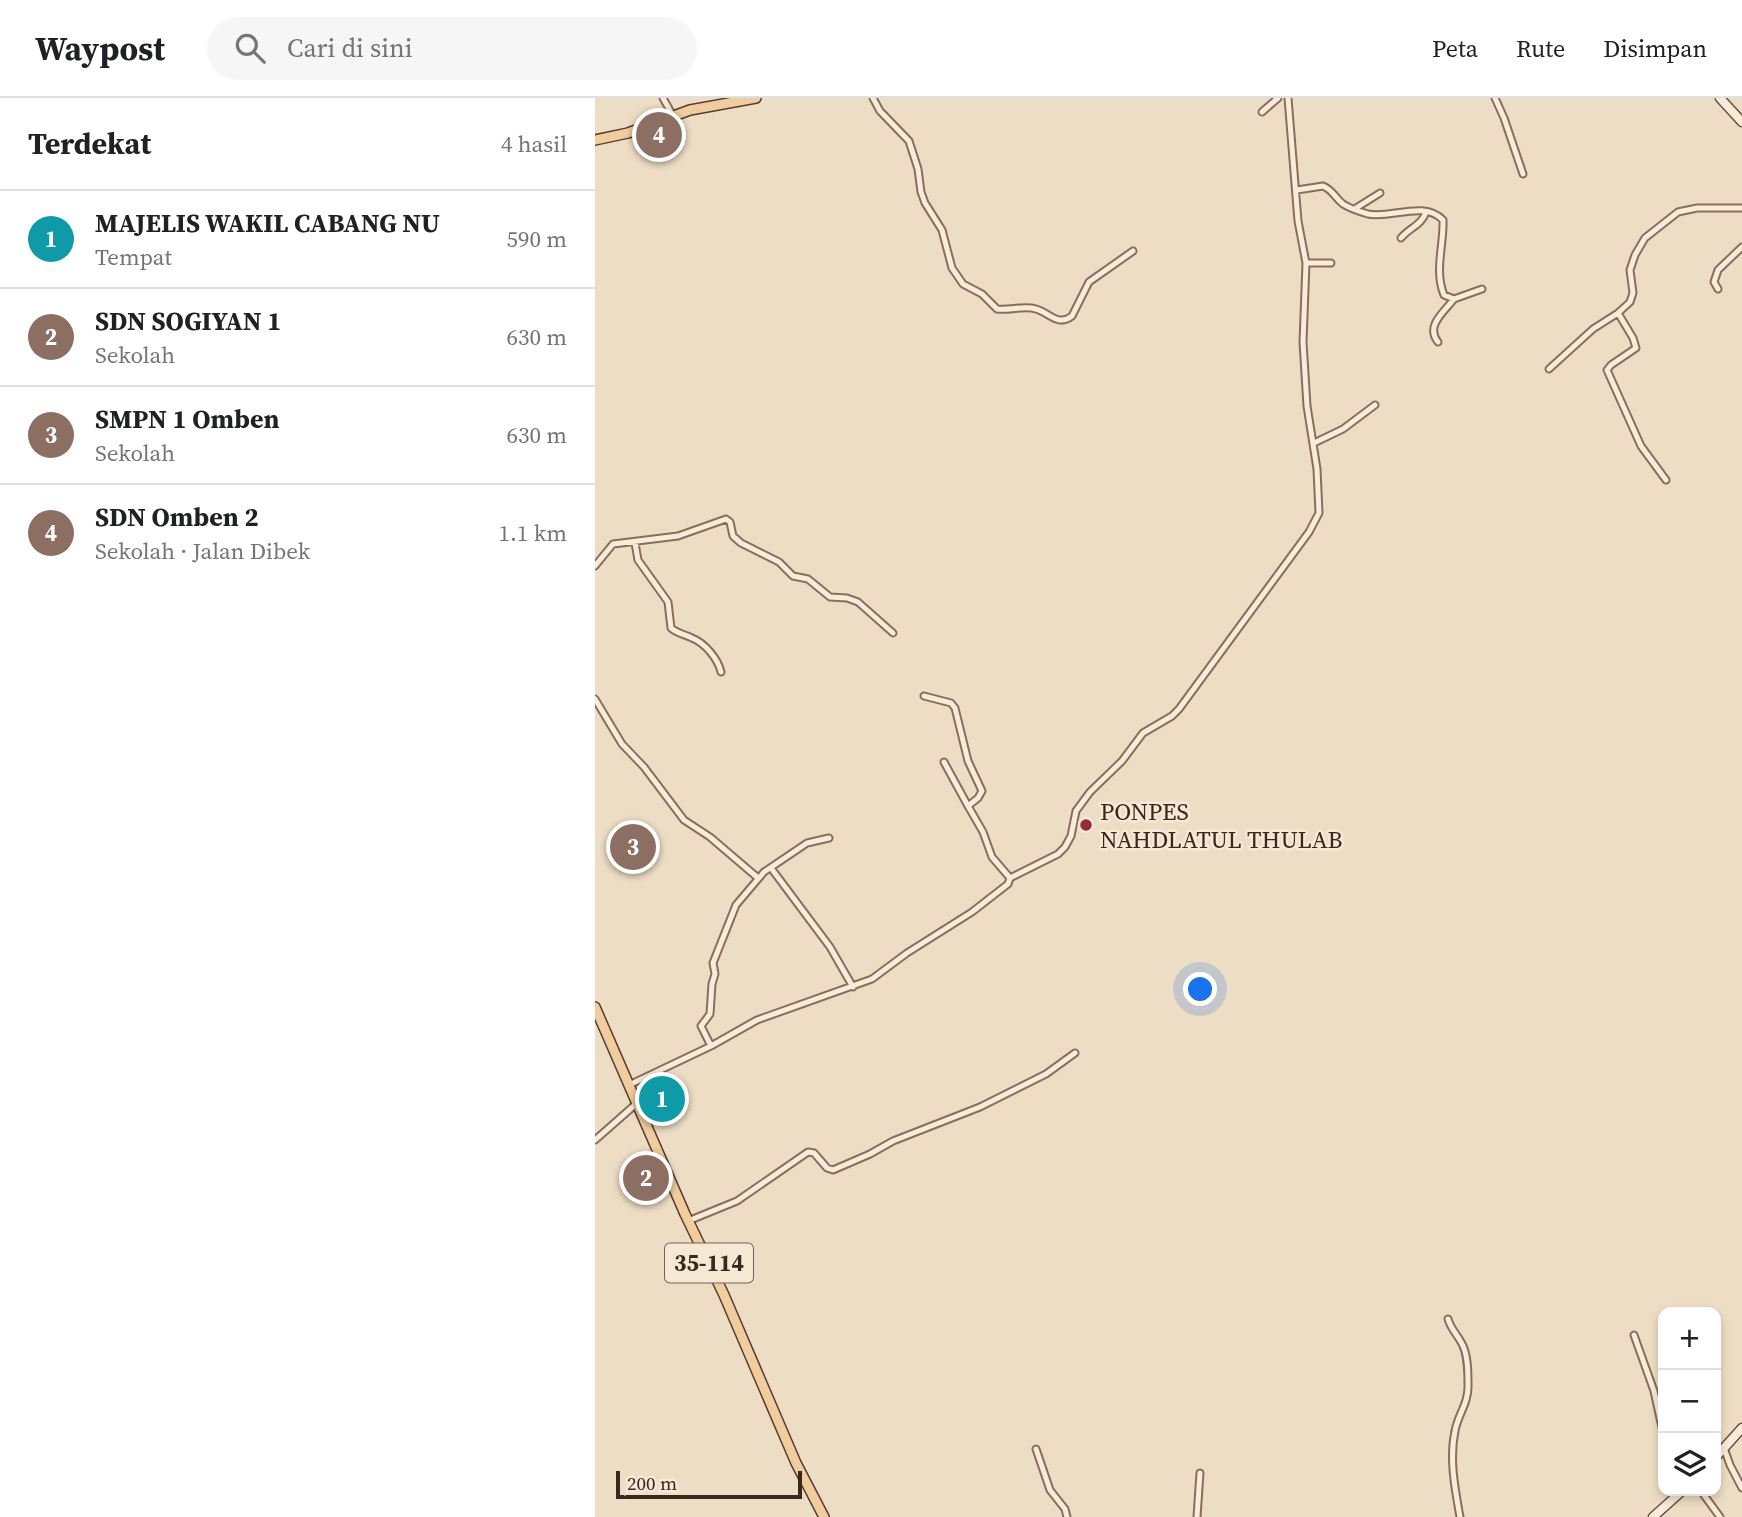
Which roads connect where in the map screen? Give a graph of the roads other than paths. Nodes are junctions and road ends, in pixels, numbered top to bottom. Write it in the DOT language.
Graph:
graph roads {
  1 [pos="663,98"];
  2 [pos="756,98"];
  3 [pos="873,98"];
  4 [pos="1278,98"];
  5 [pos="1288,98"];
  6 [pos="1495,98"];
  7 [pos="1720,98"];
  8 [pos="1262,112"];
  9 [pos="673,116"];
  10 [pos="1740,117"];
  11 [pos="595,140"];
  12 [pos="1523,174"];
  13 [pos="1297,190"];
  14 [pos="1380,193"];
  15 [pos="1356,208"];
  16 [pos="1742,208"];
  17 [pos="1426,212"];
  18 [pos="1401,238"];
  19 [pos="1742,247"];
  20 [pos="1133,251"];
  21 [pos="1306,263"];
  22 [pos="1331,263"];
  23 [pos="1482,289"];
  24 [pos="1718,289"];
  25 [pos="1454,299"];
  26 [pos="1618,313"];
  27 [pos="1438,342"];
  28 [pos="1549,369"];
  29 [pos="1375,405"];
  30 [pos="1314,443"];
  31 [pos="1665,480"];
  32 [pos="635,543"];
  33 [pos="595,566"];
  34 [pos="893,633"];
  35 [pos="721,673"];
  36 [pos="924,696"];
  37 [pos="595,699"];
  38 [pos="944,762"];
  39 [pos="968,806"];
  40 [pos="829,838"];
  41 [pos="771,868"];
  42 [pos="758,878"];
  43 [pos="1010,878"];
  44 [pos="853,987"];
  45 [pos="595,1007"];
  46 [pos="711,1046"];
  47 [pos="1075,1053"];
  48 [pos="629,1085"];
  49 [pos="636,1104"];
  50 [pos="595,1140"];
  51 [pos="688,1221"];
  52 [pos="1448,1319"];
  53 [pos="1634,1335"];
  54 [pos="1658,1409"];
  55 [pos="1742,1428"];
  56 [pos="1724,1448"];
  57 [pos="1036,1449"];
  58 [pos="1721,1451"];
  59 [pos="1200,1473"];
  60 [pos="1742,1488"];
  61 [pos="1676,1496"];
  62 [pos="1705,1496"];
  63 [pos="824,1517"];
  64 [pos="1067,1517"];
  65 [pos="1197,1517"];
  66 [pos="1460,1517"];
  67 [pos="1653,1517"];
  68 [pos="1720,1517"];
  1 -- 9 [label="street"];
  2 -- 9 [label="main road"];
  3 -- 20 [label="street"];
  4 -- 8 [label="street"];
  5 -- 13 [label="street"];
  6 -- 12 [label="street"];
  7 -- 10 [label="street"];
  9 -- 11 [label="main road"];
  13 -- 15 [label="street"];
  13 -- 21 [label="street"];
  14 -- 15 [label="street"];
  15 -- 17 [label="street"];
  16 -- 26 [label="street"];
  17 -- 18 [label="street"];
  17 -- 25 [label="street"];
  19 -- 24 [label="street"];
  21 -- 22 [label="street"];
  21 -- 30 [label="street"];
  23 -- 25 [label="street"];
  25 -- 27 [label="street"];
  26 -- 28 [label="street"];
  26 -- 31 [label="street"];
  29 -- 30 [label="street"];
  30 -- 43 [label="street"];
  32 -- 33 [label="street"];
  32 -- 34 [label="street"];
  32 -- 35 [label="street"];
  36 -- 39 [label="street"];
  37 -- 42 [label="street"];
  38 -- 39 [label="street"];
  39 -- 43 [label="street"];
  40 -- 41 [label="street"];
  41 -- 42 [label="street"];
  41 -- 44 [label="street"];
  42 -- 46 [label="street"];
  43 -- 44 [label="street"];
  44 -- 46 [label="street"];
  45 -- 48 [label="main road, 35-114"];
  46 -- 48 [label="street"];
  47 -- 51 [label="street"];
  48 -- 49 [label="main road, 35-114"];
  49 -- 50 [label="street"];
  49 -- 51 [label="main road, 35-114"];
  51 -- 63 [label="main road, 35-114"];
  52 -- 66 [label="street"];
  53 -- 54 [label="street"];
  55 -- 56 [label="street"];
  56 -- 58 [label="street"];
  56 -- 60 [label="street"];
  57 -- 64 [label="street"];
  59 -- 65 [label="street"];
  61 -- 67 [label="street"];
  62 -- 68 [label="street"];
}
